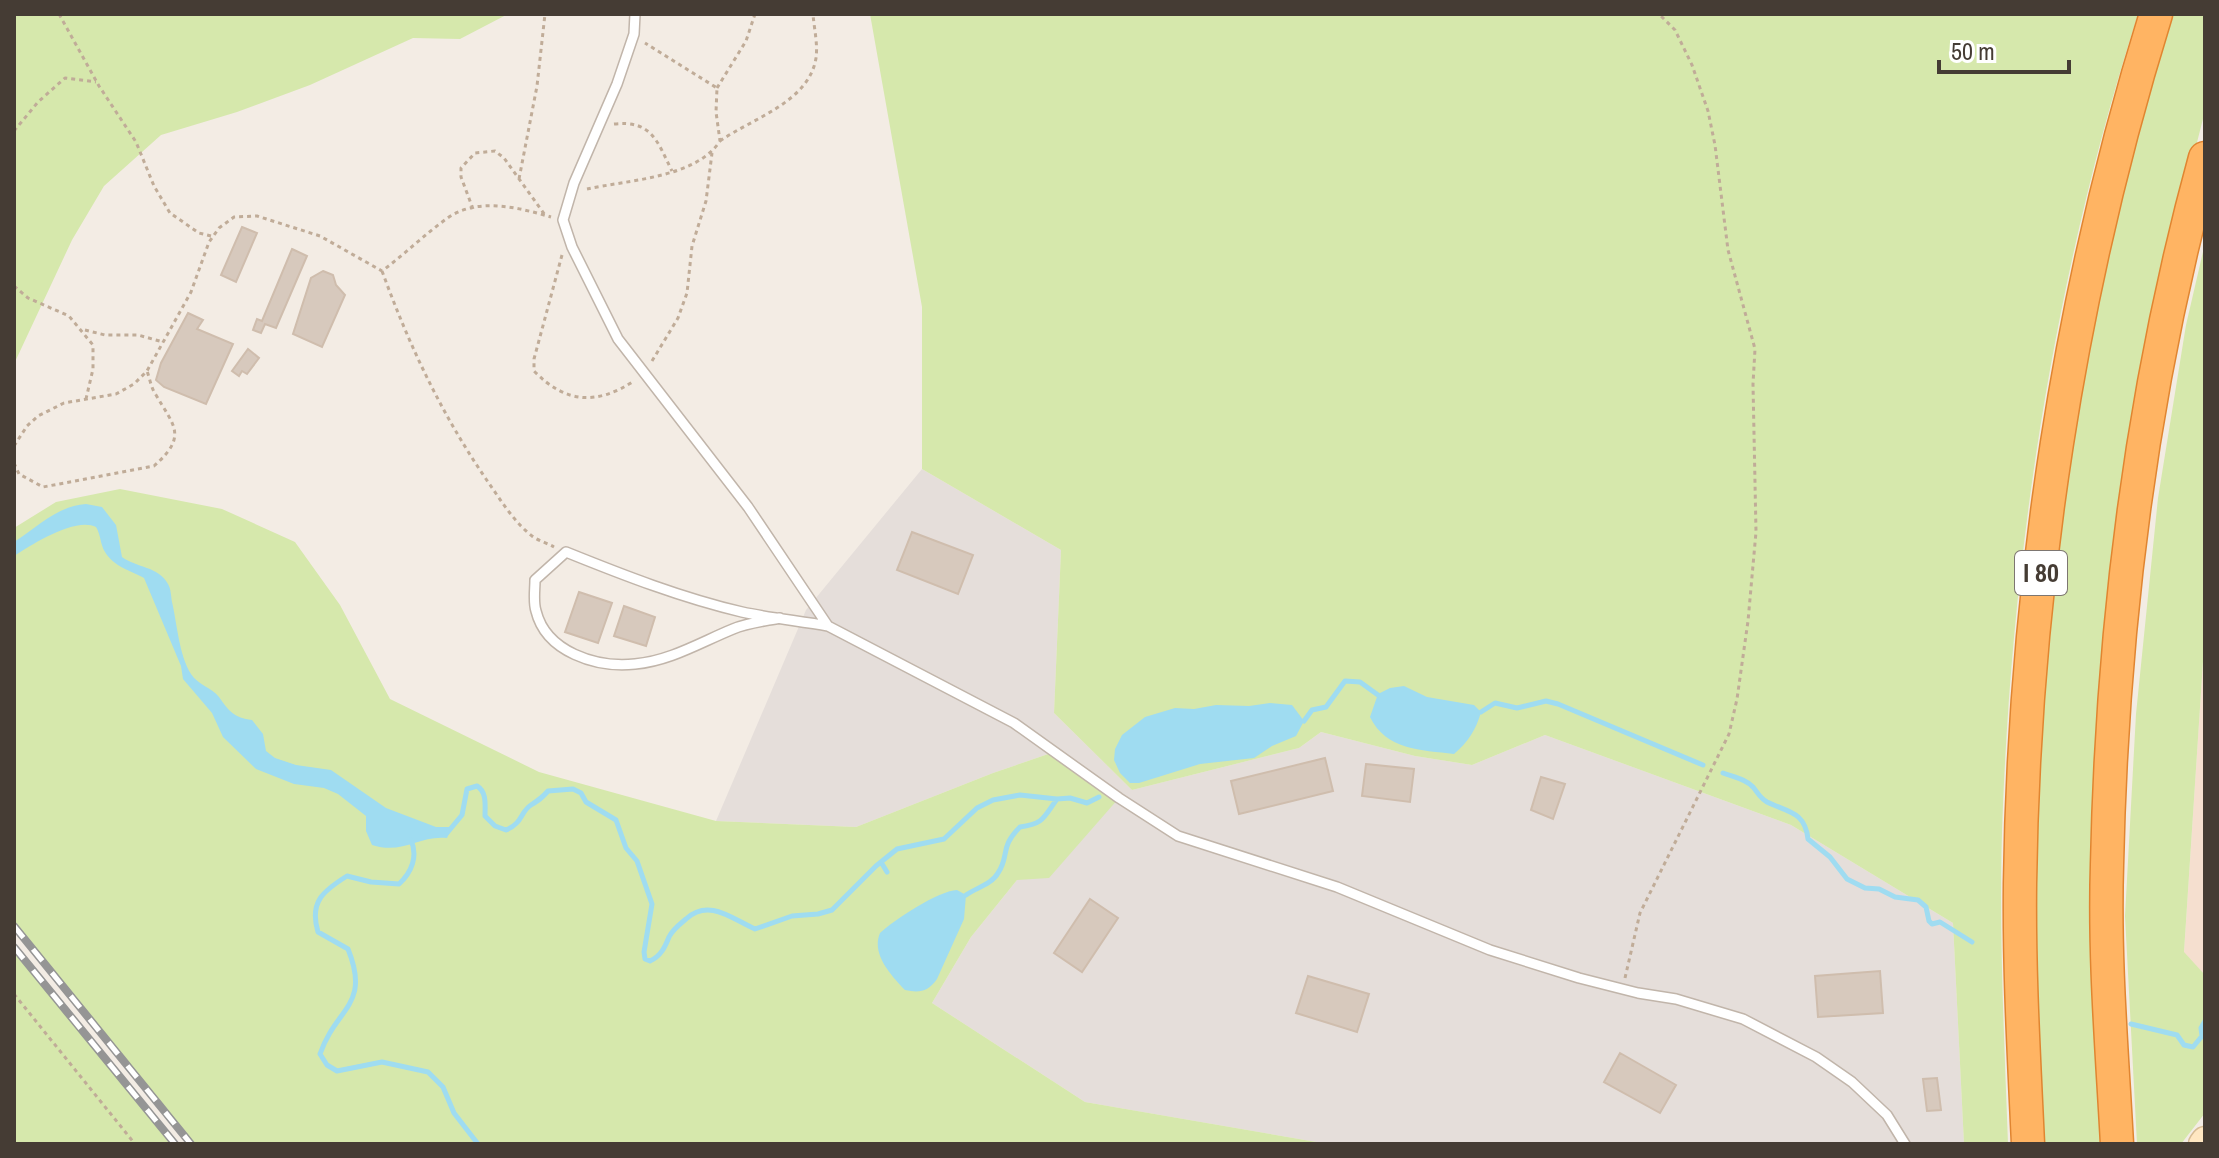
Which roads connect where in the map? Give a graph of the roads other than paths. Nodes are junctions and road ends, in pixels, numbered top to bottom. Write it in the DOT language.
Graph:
graph roads {
  1 [pos="635,14"];
  2 [pos="2156,14"];
  3 [pos="2205,158"];
  4 [pos="780,618"];
  5 [pos="828,626"];
  6 [pos="1905,1144"];
  7 [pos="2028,1144"];
  8 [pos="2117,1144"];
  1 -- 5 [label="lane"];
  2 -- 7 [label="highway, I 80"];
  3 -- 8 [label="highway"];
  4 -- 4 [label="lane"];
  4 -- 5 [label="lane"];
  5 -- 6 [label="lane"];
}
